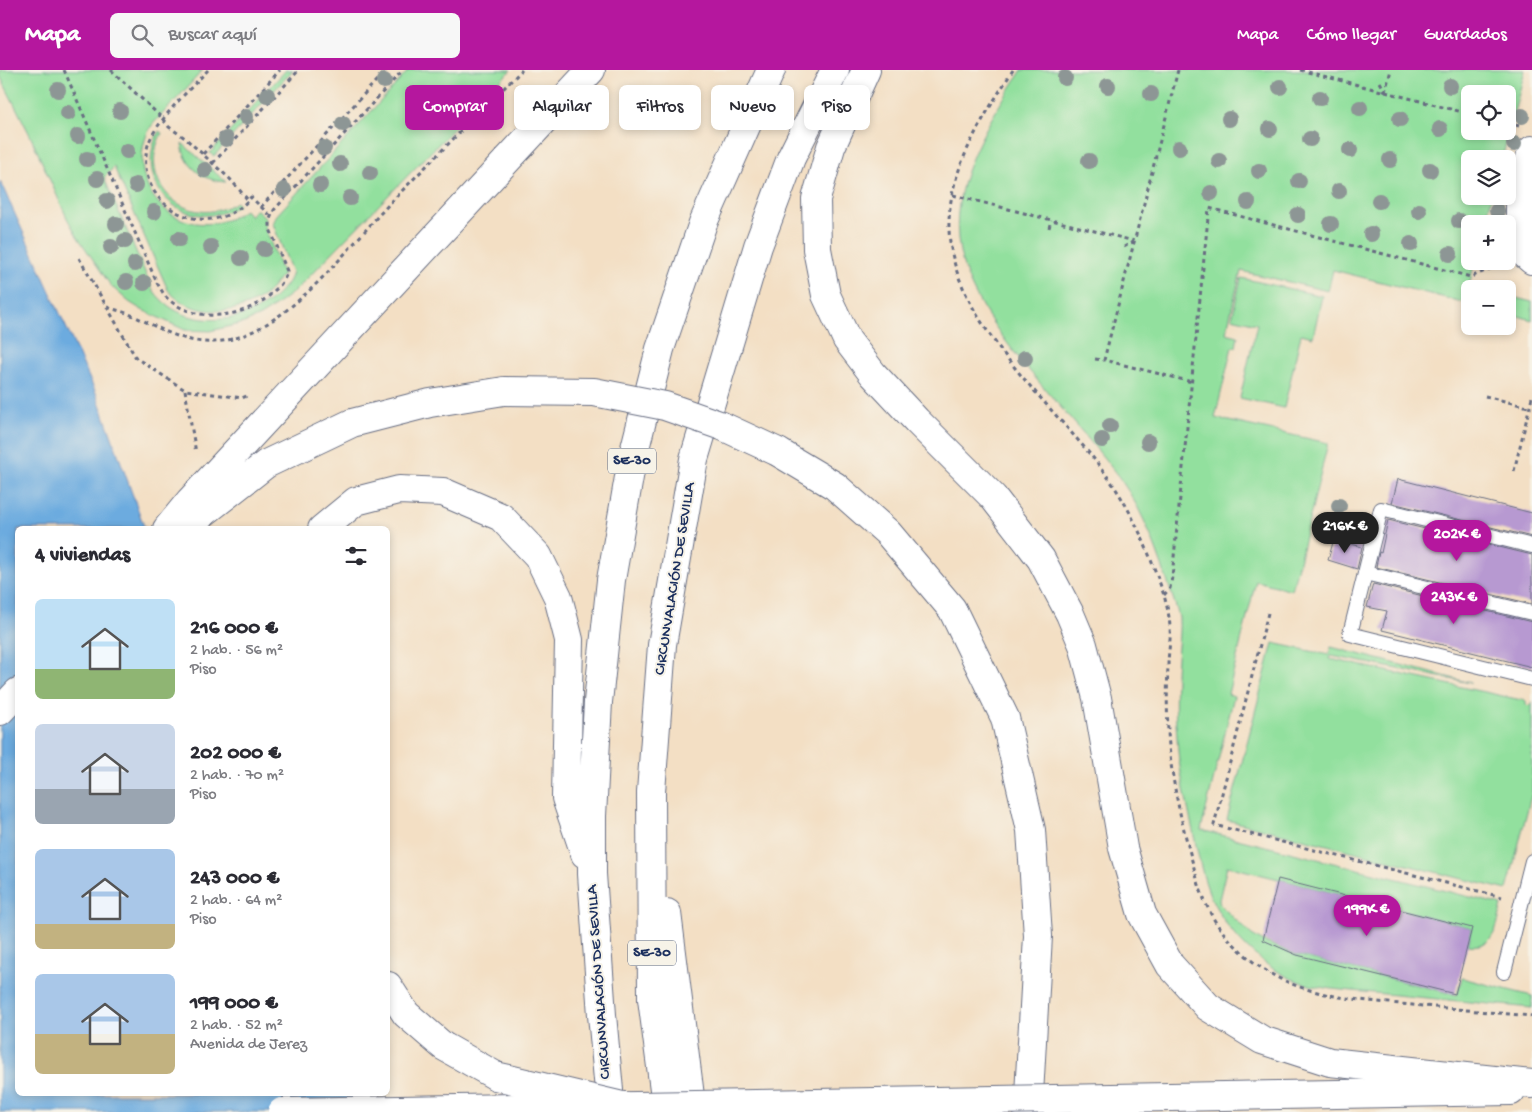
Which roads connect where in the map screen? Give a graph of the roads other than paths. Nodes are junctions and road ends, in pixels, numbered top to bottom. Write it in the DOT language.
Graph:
graph roads {
  1 [pos="591,70"];
  2 [pos="771,70"];
  3 [pos="835,70"];
  4 [pos="866,70"];
  5 [pos="1532,150"];
  6 [pos="1528,257"];
  7 [pos="170,526"];
  8 [pos="187,526"];
  9 [pos="326,526"];
  10 [pos="1532,546"];
  11 [pos="1366,572"];
  12 [pos="1532,613"];
  13 [pos="1532,679"];
  14 [pos="15,695"];
  15 [pos="0,711"];
  16 [pos="652,792"];
  17 [pos="1532,861"];
  18 [pos="592,874"];
  19 [pos="1527,903"];
  20 [pos="1504,972"];
  21 [pos="390,989"];
  22 [pos="1532,1084"];
  23 [pos="1532,1090"];
  24 [pos="617,1109"];
  25 [pos="282,1112"];
  26 [pos="667,1112"];
  27 [pos="692,1112"];
  28 [pos="1028,1112"];
  1 -- 7 [label="main road"];
  2 -- 18 [label="main road, CIRCUNVALACIÓN DE SEVILLA / SE-30"];
  3 -- 16 [label="main road, CIRCUNVALACIÓN DE SEVILLA / SE-30"];
  4 -- 22 [label="main road"];
  5 -- 6 [label="main road"];
  8 -- 28 [label="main road, bridge"];
  9 -- 18 [label="main road"];
  10 -- 11 [label="lane"];
  11 -- 12 [label="lane"];
  11 -- 13 [label="lane"];
  14 -- 15 [label="main road"];
  16 -- 26 [label="main road, CIRCUNVALACIÓN DE SEVILLA / SE-30"];
  16 -- 27 [label="main road"];
  17 -- 19 [label="lane"];
  18 -- 24 [label="main road, CIRCUNVALACIÓN DE SEVILLA / SE-30"];
  19 -- 20 [label="lane"];
  21 -- 24 [label="main road, bridge"];
  23 -- 24 [label="main road, bridge"];
  24 -- 25 [label="main road, bridge"];
}
